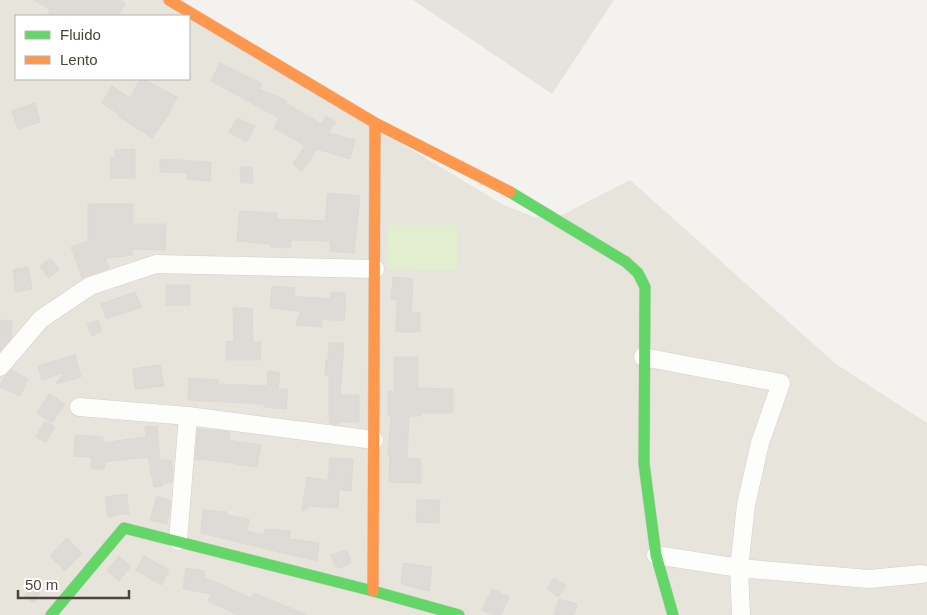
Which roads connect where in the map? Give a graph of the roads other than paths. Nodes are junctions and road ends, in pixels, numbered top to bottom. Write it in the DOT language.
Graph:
graph roads {
  1 [pos="169,0"];
  2 [pos="375,123"];
  3 [pos="375,269"];
  4 [pos="643,357"];
  5 [pos="0,367"];
  6 [pos="80,407"];
  7 [pos="188,416"];
  8 [pos="374,440"];
  9 [pos="178,541"];
  10 [pos="656,555"];
  11 [pos="739,568"];
  12 [pos="922,574"];
  13 [pos="373,591"];
  14 [pos="51,615"];
  15 [pos="459,615"];
  16 [pos="672,615"];
  17 [pos="741,615"];
  1 -- 2 [label="street"];
  2 -- 3 [label="street"];
  2 -- 4 [label="street"];
  3 -- 5 [label="street"];
  3 -- 8 [label="street"];
  4 -- 10 [label="street"];
  4 -- 11 [label="street"];
  6 -- 7 [label="street"];
  7 -- 8 [label="street"];
  7 -- 9 [label="street"];
  8 -- 13 [label="street"];
  9 -- 13 [label="street"];
  9 -- 14 [label="street"];
  10 -- 11 [label="street"];
  10 -- 16 [label="street"];
  11 -- 12 [label="street"];
  11 -- 17 [label="street"];
  13 -- 15 [label="street"];
}
